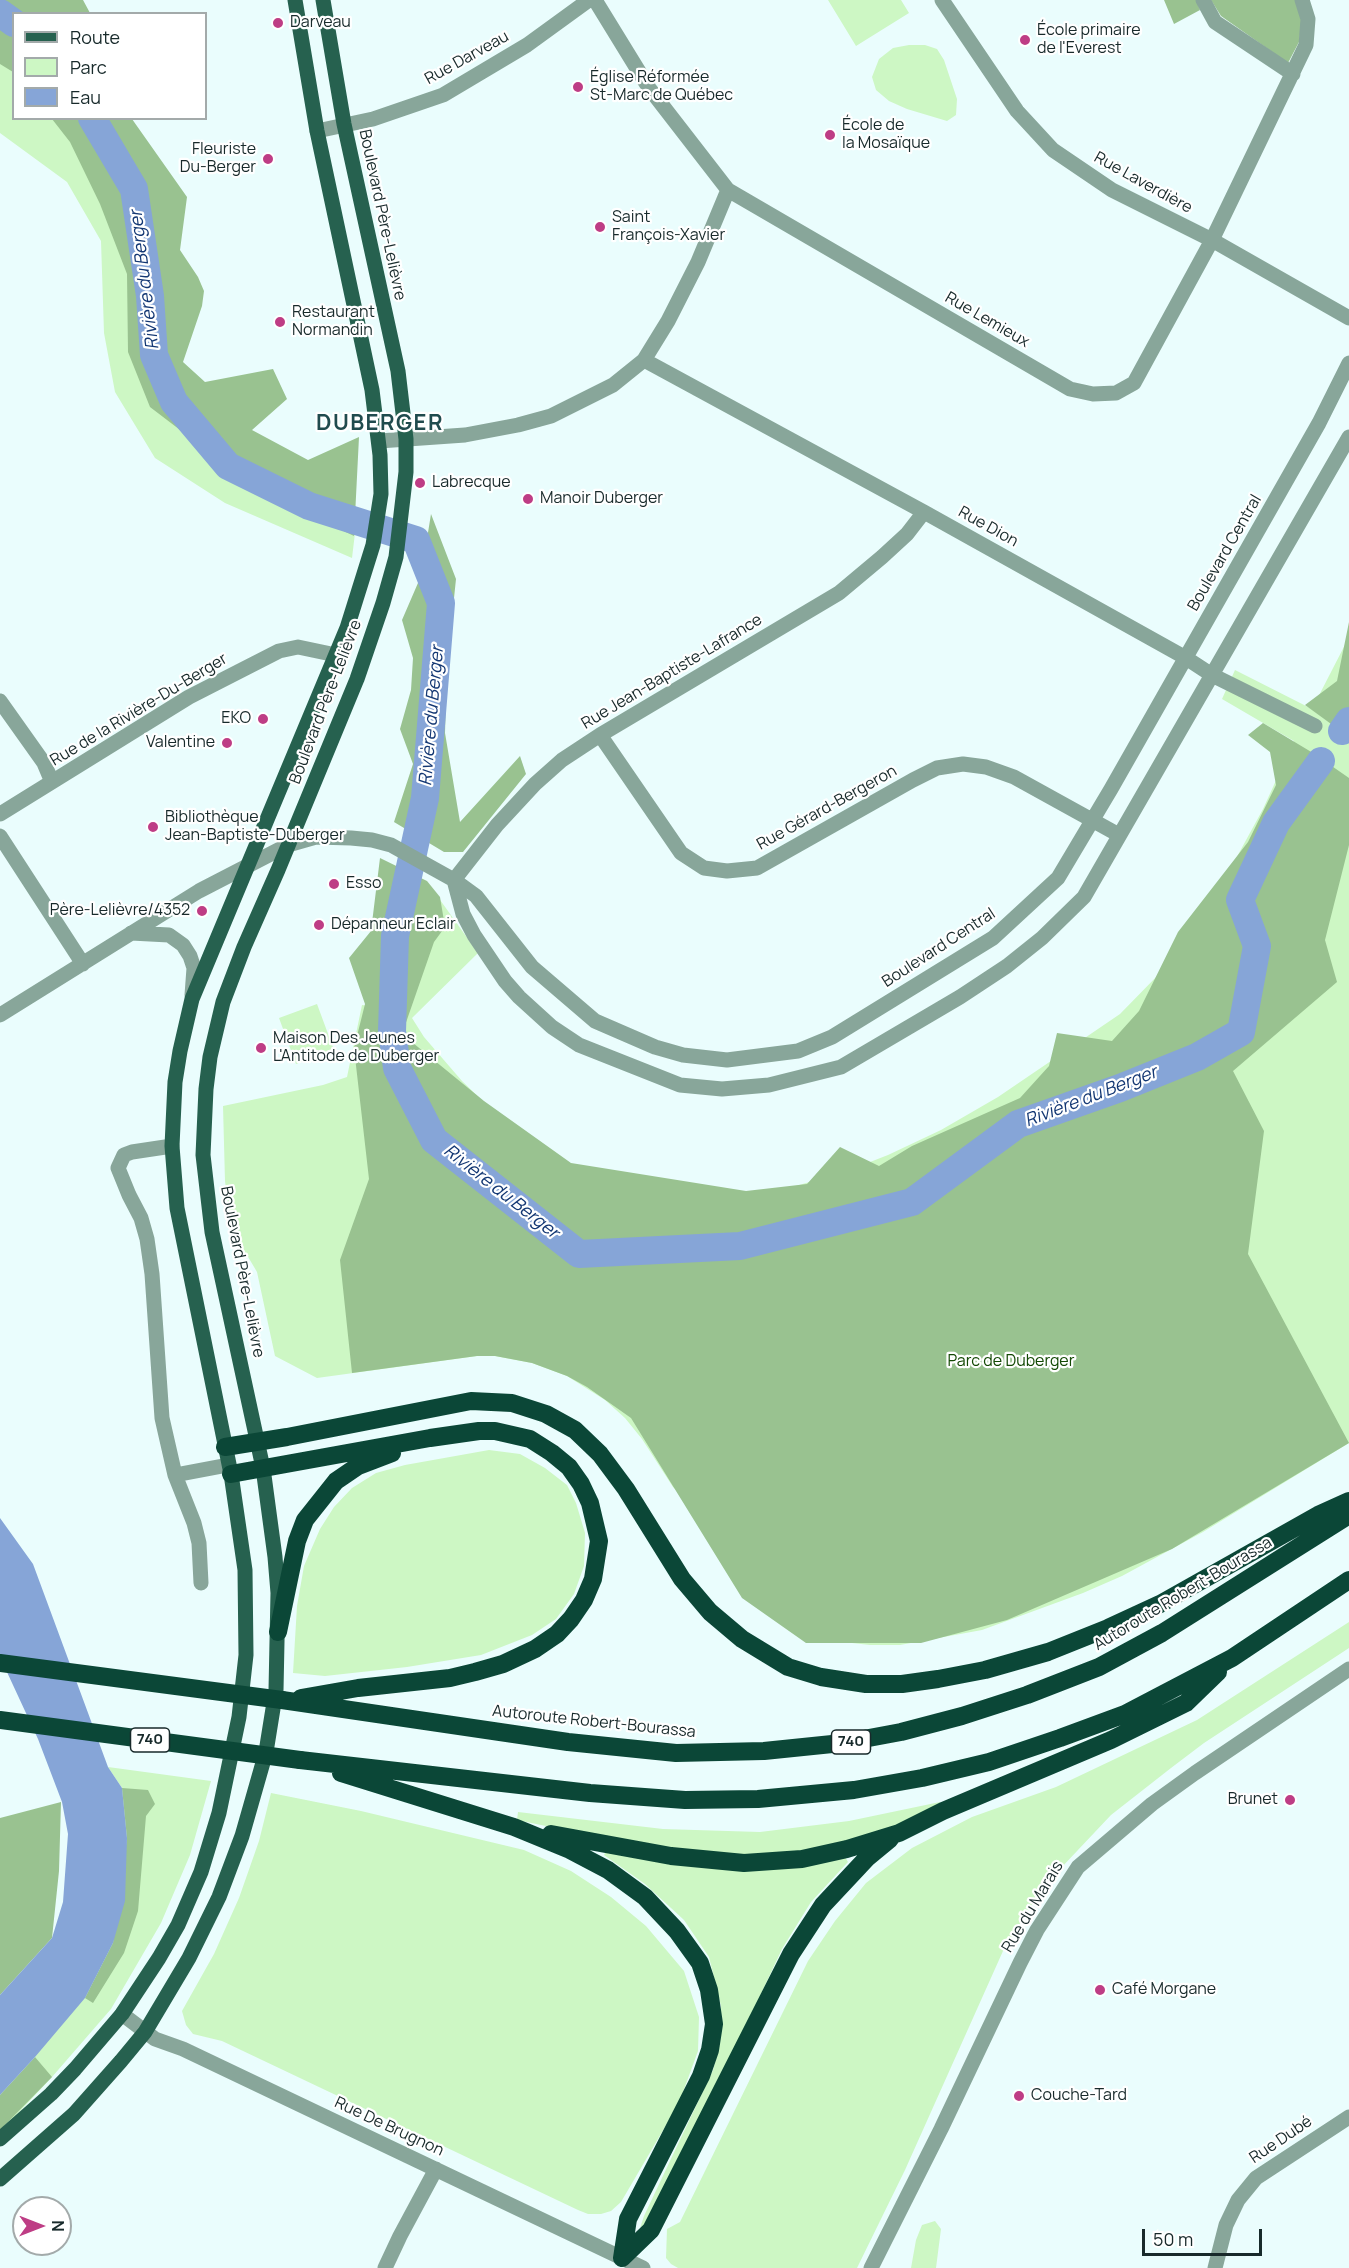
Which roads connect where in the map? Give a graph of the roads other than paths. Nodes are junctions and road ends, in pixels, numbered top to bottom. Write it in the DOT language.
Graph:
graph roads {
  1 [pos="295,0"];
  2 [pos="323,0"];
  3 [pos="589,0"];
  4 [pos="595,0"];
  5 [pos="942,0"];
  6 [pos="1203,0"];
  7 [pos="1302,0"];
  8 [pos="1293,74"];
  9 [pos="344,124"];
  10 [pos="317,131"];
  11 [pos="729,190"];
  12 [pos="1212,240"];
  13 [pos="1349,318"];
  14 [pos="644,360"];
  15 [pos="1349,363"];
  16 [pos="1349,437"];
  17 [pos="406,439"];
  18 [pos="379,441"];
  19 [pos="924,512"];
  20 [pos="336,655"];
  21 [pos="1186,658"];
  22 [pos="1212,675"];
  23 [pos="0,701"];
  24 [pos="1316,726"];
  25 [pos="600,735"];
  26 [pos="52,782"];
  27 [pos="0,814"];
  28 [pos="1092,821"];
  29 [pos="1119,835"];
  30 [pos="0,836"];
  31 [pos="288,845"];
  32 [pos="246,866"];
  33 [pos="454,880"];
  34 [pos="131,933"];
  35 [pos="83,964"];
  36 [pos="192,999"];
  37 [pos="0,1015"];
  38 [pos="172,1146"];
  39 [pos="430,1438"];
  40 [pos="257,1442"];
  41 [pos="225,1447"];
  42 [pos="263,1468"];
  43 [pos="230,1470"];
  44 [pos="175,1475"];
  45 [pos="1349,1501"];
  46 [pos="1349,1515"];
  47 [pos="1349,1580"];
  48 [pos="201,1583"];
  49 [pos="278,1632"];
  50 [pos="1232,1658"];
  51 [pos="0,1663"];
  52 [pos="1349,1669"];
  53 [pos="302,1701"];
  54 [pos="0,1720"];
  55 [pos="300,1760"];
  56 [pos="514,1827"];
  57 [pos="899,1833"];
  58 [pos="122,2014"];
  59 [pos="145,2032"];
  60 [pos="1349,2117"];
  61 [pos="0,2139"];
  62 [pos="436,2169"];
  63 [pos="0,2179"];
  64 [pos="622,2258"];
  65 [pos="385,2268"];
  66 [pos="643,2268"];
  67 [pos="871,2268"];
  68 [pos="1215,2268"];
  1 -- 10 [label="main road, Boulevard Père-Lelièvre"];
  2 -- 9 [label="main road, Boulevard Père-Lelièvre"];
  3 -- 9 [label="street, Rue Darveau"];
  4 -- 11 [label="street, Rue Lemieux"];
  5 -- 12 [label="street, Rue Laverdière"];
  6 -- 8 [label="street"];
  7 -- 8 [label="street, Rue Lemieux"];
  8 -- 12 [label="street, Rue Lemieux"];
  9 -- 10 [label="street, Rue Darveau"];
  9 -- 17 [label="main road, Boulevard Père-Lelièvre"];
  10 -- 18 [label="main road, Boulevard Père-Lelièvre"];
  11 -- 12 [label="street, Rue Lemieux"];
  11 -- 14 [label="street"];
  12 -- 13 [label="street, Rue Laverdière"];
  14 -- 17 [label="street"];
  14 -- 19 [label="street, Rue Dion"];
  15 -- 21 [label="street, Boulevard Central"];
  16 -- 22 [label="street"];
  17 -- 18 [label="street"];
  17 -- 31 [label="main road, Boulevard Père-Lelièvre"];
  18 -- 20 [label="main road, Boulevard Père-Lelièvre"];
  19 -- 21 [label="street, Rue Dion"];
  19 -- 25 [label="street, Rue Jean-Baptiste-Lafrance"];
  20 -- 26 [label="street, Rue de la Rivière-Du-Berger"];
  20 -- 32 [label="main road, Boulevard Père-Lelièvre"];
  21 -- 22 [label="street, Rue Dion"];
  21 -- 28 [label="street, Boulevard Central"];
  22 -- 24 [label="street, Rue Dion"];
  22 -- 29 [label="street"];
  23 -- 26 [label="street"];
  25 -- 28 [label="street, Rue Gérard-Bergeron"];
  25 -- 33 [label="street, Rue Jean-Baptiste-Lafrance"];
  26 -- 27 [label="street, Rue de la Rivière-Du-Berger"];
  28 -- 29 [label="street, Rue Gérard-Bergeron"];
  28 -- 33 [label="street, Boulevard Central"];
  29 -- 33 [label="street"];
  30 -- 35 [label="street"];
  31 -- 32 [label="street, Boulevard Central"];
  31 -- 33 [label="street, Boulevard Central"];
  31 -- 40 [label="main road, Boulevard Père-Lelièvre"];
  32 -- 34 [label="street, Boulevard Central"];
  32 -- 36 [label="main road, Boulevard Père-Lelièvre"];
  34 -- 35 [label="street, Boulevard Central"];
  34 -- 36 [label="street"];
  35 -- 37 [label="street, Boulevard Central"];
  36 -- 38 [label="main road, Boulevard Père-Lelièvre"];
  38 -- 41 [label="main road, Boulevard Père-Lelièvre"];
  38 -- 44 [label="street"];
  39 -- 42 [label="highway"];
  39 -- 49 [label="highway"];
  39 -- 53 [label="highway"];
  40 -- 41 [label="highway"];
  40 -- 42 [label="main road, Boulevard Père-Lelièvre"];
  40 -- 45 [label="highway"];
  41 -- 43 [label="main road, Boulevard Père-Lelièvre"];
  42 -- 43 [label="highway"];
  42 -- 49 [label="main road, Boulevard Père-Lelièvre"];
  43 -- 44 [label="street"];
  43 -- 58 [label="main road, Boulevard Père-Lelièvre"];
  44 -- 48 [label="street"];
  46 -- 53 [label="highway, Autoroute Robert-Bourassa / 740"];
  47 -- 50 [label="highway, 740"];
  49 -- 59 [label="main road, Boulevard Père-Lelièvre"];
  50 -- 55 [label="highway, 740"];
  50 -- 57 [label="highway"];
  51 -- 53 [label="highway, Autoroute Robert-Bourassa / 740, bridge"];
  52 -- 67 [label="street, Rue du Marais"];
  54 -- 55 [label="highway, 740, bridge"];
  55 -- 56 [label="highway"];
  56 -- 57 [label="highway"];
  56 -- 64 [label="highway"];
  57 -- 64 [label="highway"];
  58 -- 59 [label="street, Rue De Brugnon"];
  58 -- 61 [label="main road, Boulevard Père-Lelièvre"];
  59 -- 62 [label="street, Rue De Brugnon"];
  59 -- 63 [label="main road, Boulevard Père-Lelièvre"];
  60 -- 68 [label="street, Rue Dubé"];
  62 -- 64 [label="street, Rue De Brugnon"];
  62 -- 65 [label="street"];
  64 -- 66 [label="street, Rue De Brugnon"];
}
